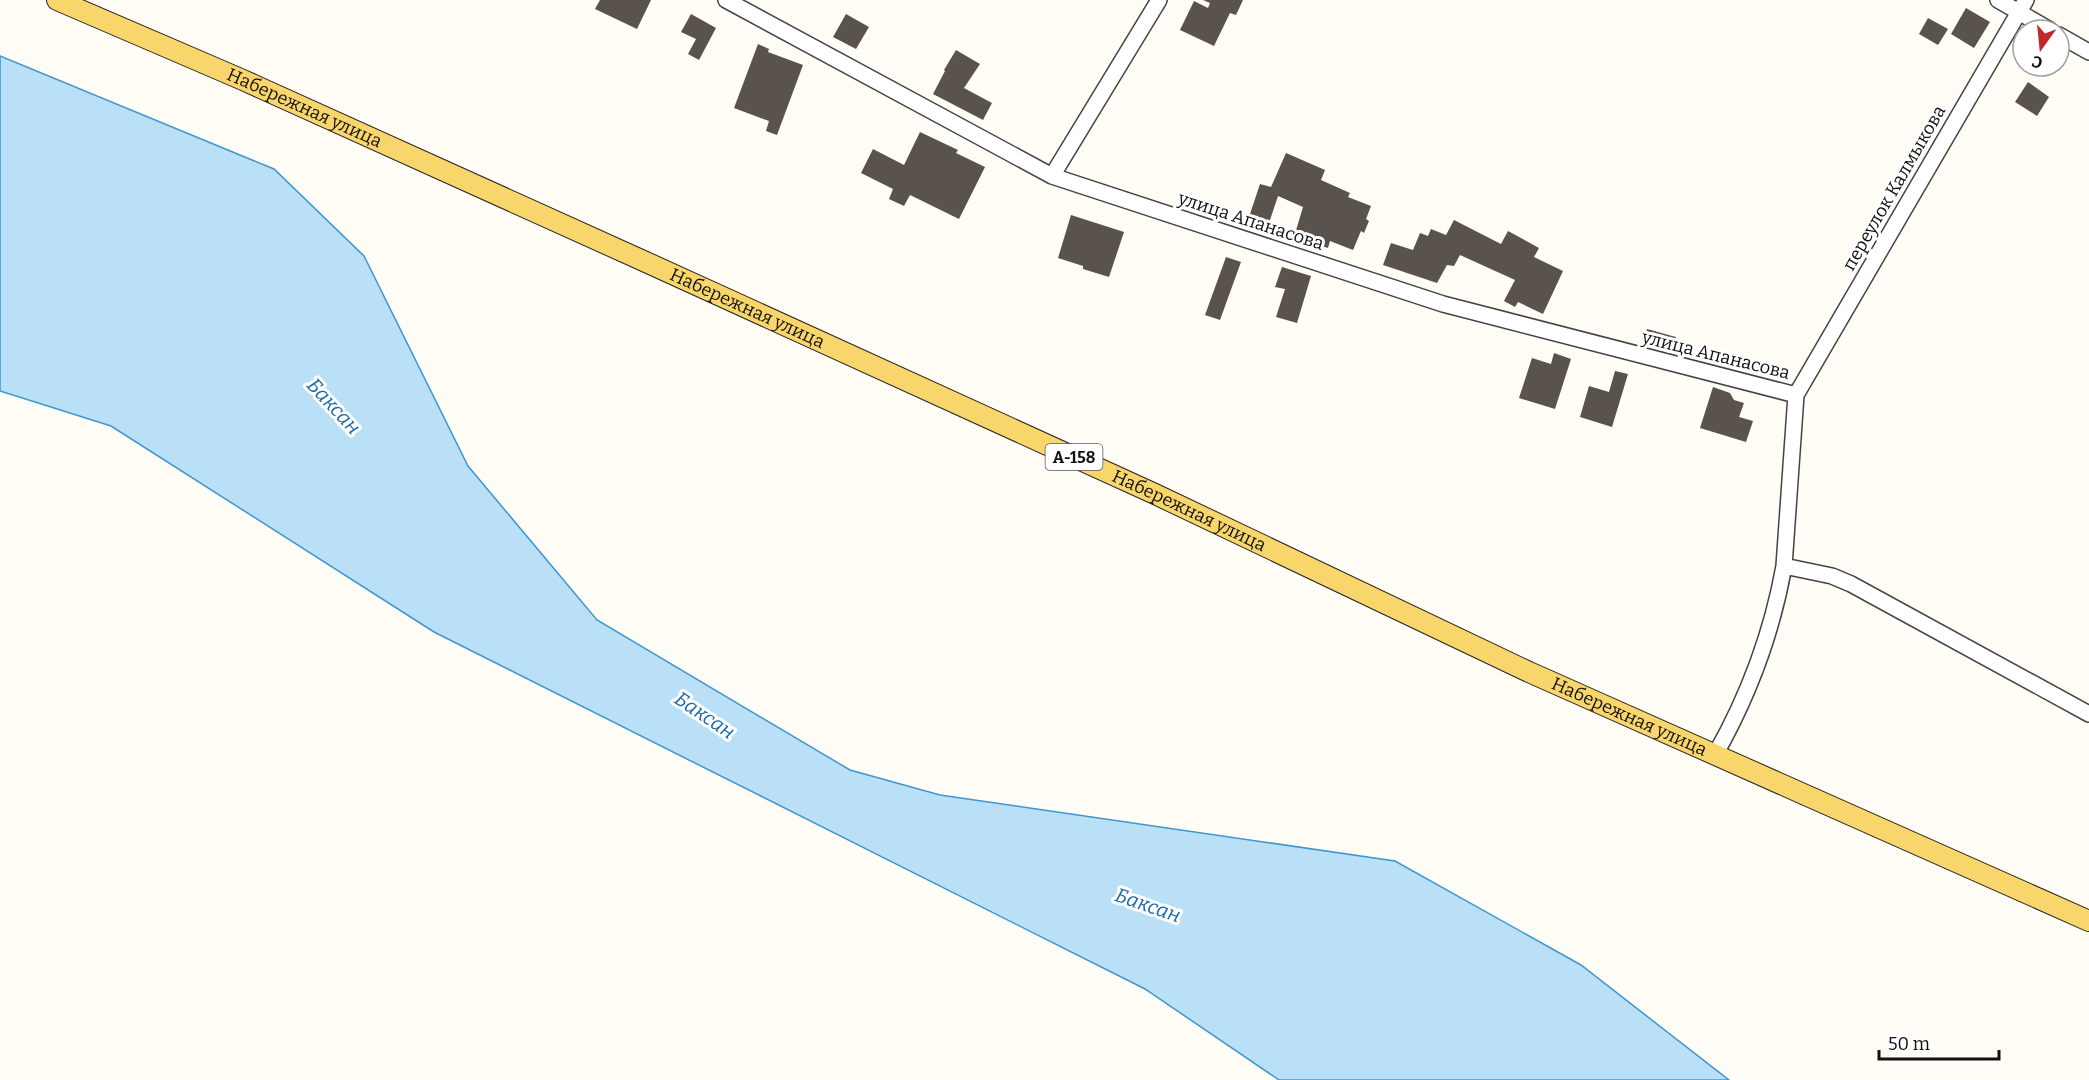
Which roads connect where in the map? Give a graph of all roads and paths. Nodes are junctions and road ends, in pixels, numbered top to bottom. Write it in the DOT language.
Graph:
graph roads {
  1 [pos="57,0"];
  2 [pos="726,0"];
  3 [pos="1159,0"];
  4 [pos="1998,0"];
  5 [pos="2022,6"];
  6 [pos="2036,18"];
  7 [pos="2071,42"];
  8 [pos="2089,52"];
  9 [pos="1052,176"];
  10 [pos="1796,395"];
  11 [pos="1784,566"];
  12 [pos="2089,714"];
  13 [pos="1715,755"];
  14 [pos="2089,921"];
  1 -- 13 [label="main road, Набережная улица / А-158"];
  2 -- 9 [label="street, улица Апанасова"];
  3 -- 9 [label="street"];
  4 -- 5 [label="street"];
  5 -- 6 [label="street"];
  5 -- 10 [label="street, переулок Калмыкова"];
  7 -- 8 [label="street"];
  9 -- 10 [label="street, улица Апанасова"];
  10 -- 11 [label="street"];
  11 -- 12 [label="street"];
  11 -- 13 [label="street"];
  13 -- 14 [label="main road, Набережная улица / А-158"];
}
